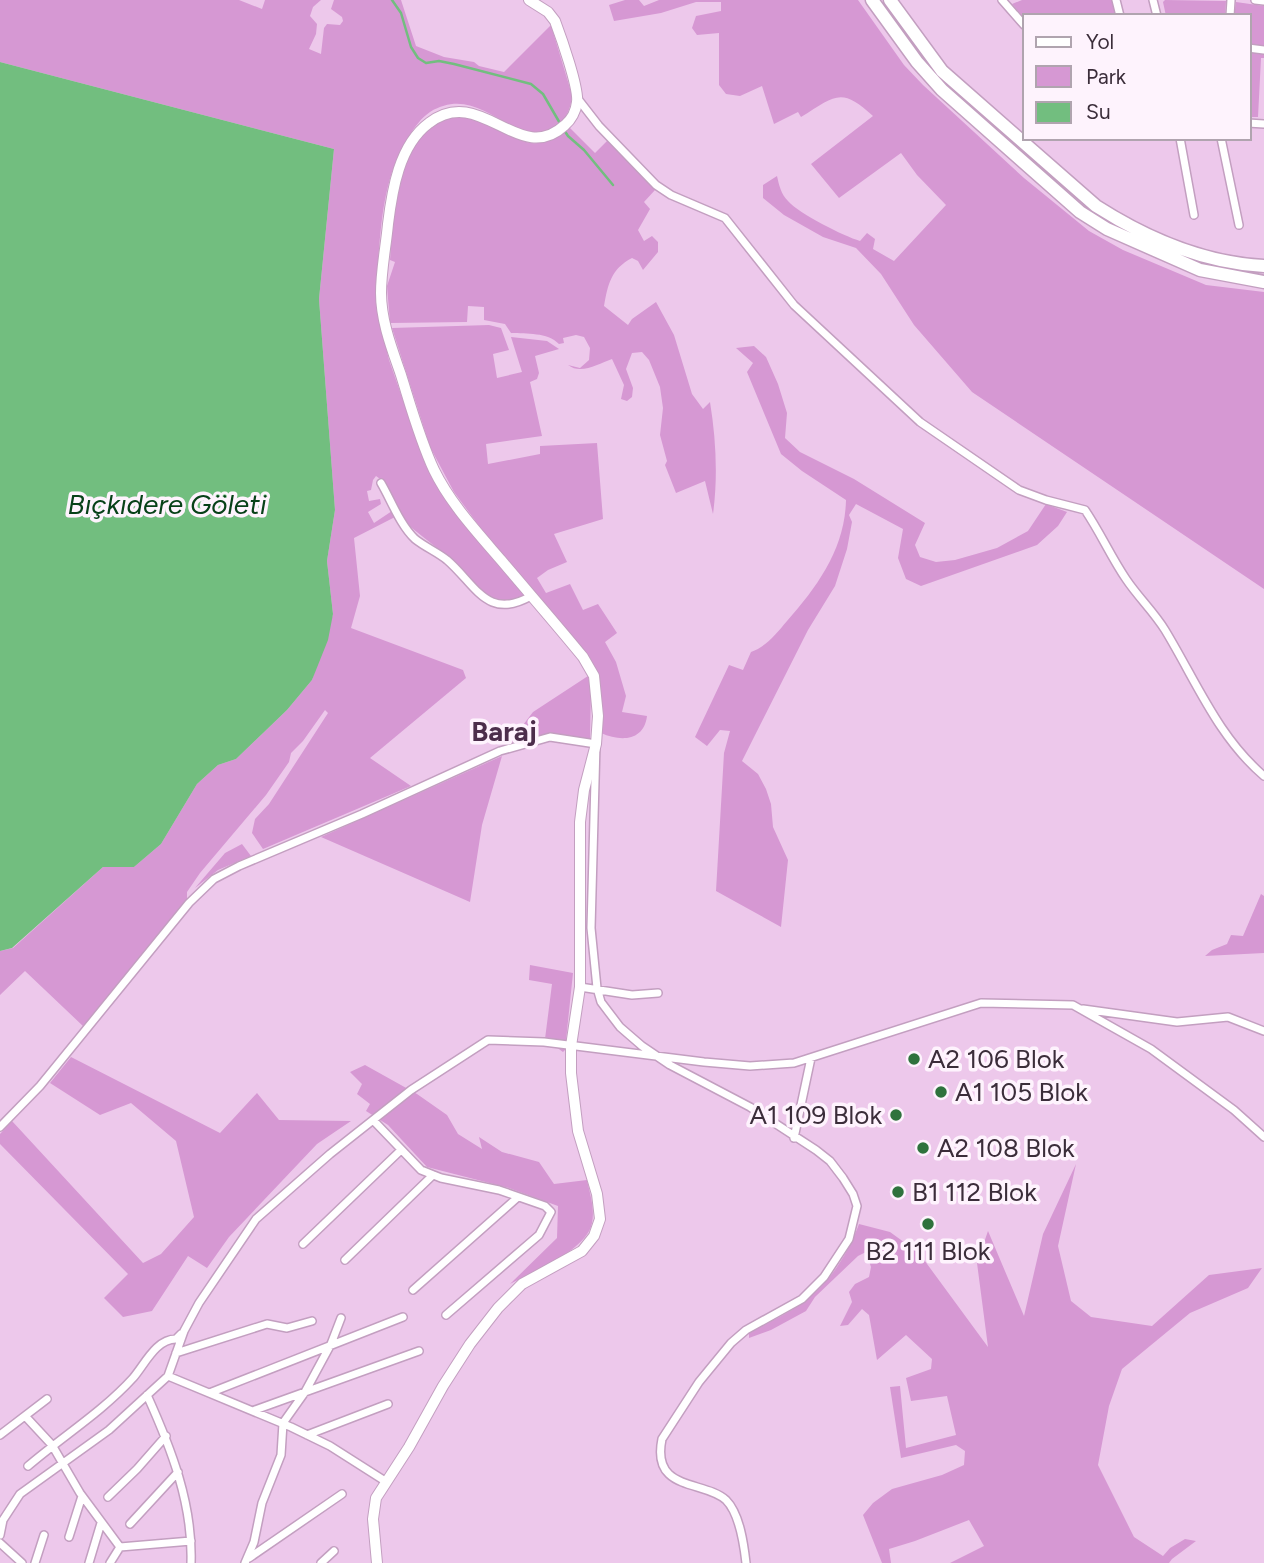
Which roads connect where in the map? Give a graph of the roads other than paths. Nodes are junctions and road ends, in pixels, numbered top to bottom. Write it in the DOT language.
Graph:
graph roads {
  1 [pos="529,0"];
  2 [pos="872,0"];
  3 [pos="890,0"];
  4 [pos="995,0"];
  5 [pos="1255,0"];
  6 [pos="1264,1"];
  7 [pos="1004,2"];
  8 [pos="1023,25"];
  9 [pos="578,99"];
  10 [pos="1180,140"];
  11 [pos="1221,140"];
  12 [pos="1194,215"];
  13 [pos="1239,225"];
  14 [pos="1264,265"];
  15 [pos="1264,282"];
  16 [pos="381,482"];
  17 [pos="531,596"];
  18 [pos="596,744"];
  19 [pos="1264,776"];
  20 [pos="580,987"];
  21 [pos="597,988"];
  22 [pos="658,993"];
  23 [pos="1079,1008"];
  24 [pos="1264,1031"];
  25 [pos="571,1046"];
  26 [pos="656,1055"];
  27 [pos="811,1058"];
  28 [pos="373,1120"];
  29 [pos="0,1127"];
  30 [pos="1264,1137"];
  31 [pos="794,1138"];
  32 [pos="401,1150"];
  33 [pos="433,1175"];
  34 [pos="518,1197"];
  35 [pos="303,1244"];
  36 [pos="345,1260"];
  37 [pos="413,1290"];
  38 [pos="446,1315"];
  39 [pos="403,1317"];
  40 [pos="341,1318"];
  41 [pos="312,1321"];
  42 [pos="184,1331"];
  43 [pos="331,1344"];
  44 [pos="419,1351"];
  45 [pos="176,1353"];
  46 [pos="168,1376"];
  47 [pos="305,1392"];
  48 [pos="211,1393"];
  49 [pos="147,1395"];
  50 [pos="47,1399"];
  51 [pos="388,1404"];
  52 [pos="255,1411"];
  53 [pos="26,1417"];
  54 [pos="283,1423"];
  55 [pos="307,1435"];
  56 [pos="0,1436"];
  57 [pos="166,1436"];
  58 [pos="52,1446"];
  59 [pos="63,1465"];
  60 [pos="28,1466"];
  61 [pos="178,1472"];
  62 [pos="385,1481"];
  63 [pos="342,1494"];
  64 [pos="82,1496"];
  65 [pos="108,1497"];
  66 [pos="101,1523"];
  67 [pos="130,1524"];
  68 [pos="0,1535"];
  69 [pos="44,1535"];
  70 [pos="69,1536"];
  71 [pos="191,1541"];
  72 [pos="0,1542"];
  73 [pos="120,1547"];
  74 [pos="334,1551"];
  75 [pos="246,1561"];
  76 [pos="22,1563"];
  77 [pos="35,1563"];
  78 [pos="89,1563"];
  79 [pos="110,1563"];
  80 [pos="191,1563"];
  81 [pos="321,1563"];
  82 [pos="377,1563"];
  83 [pos="746,1563"];
  1 -- 9 [label="street"];
  2 -- 15 [label="highway"];
  3 -- 14 [label="highway"];
  4 -- 7 [label="street"];
  5 -- 6 [label="street"];
  7 -- 8 [label="street"];
  9 -- 17 [label="street"];
  9 -- 19 [label="street"];
  10 -- 12 [label="street"];
  11 -- 13 [label="street"];
  16 -- 17 [label="street"];
  17 -- 18 [label="street"];
  18 -- 20 [label="street"];
  18 -- 21 [label="street"];
  18 -- 29 [label="street"];
  20 -- 21 [label="street"];
  20 -- 25 [label="street"];
  21 -- 22 [label="street"];
  21 -- 26 [label="street"];
  23 -- 24 [label="street"];
  23 -- 27 [label="street"];
  23 -- 30 [label="street"];
  25 -- 26 [label="street"];
  25 -- 28 [label="street"];
  25 -- 62 [label="street"];
  26 -- 27 [label="street"];
  26 -- 31 [label="street"];
  27 -- 31 [label="street"];
  28 -- 32 [label="street"];
  28 -- 42 [label="street"];
  31 -- 83 [label="street"];
  32 -- 33 [label="street"];
  32 -- 35 [label="street"];
  33 -- 34 [label="street"];
  33 -- 36 [label="street"];
  34 -- 37 [label="street"];
  34 -- 38 [label="street"];
  39 -- 43 [label="street"];
  40 -- 43 [label="street"];
  41 -- 45 [label="street"];
  42 -- 45 [label="street"];
  42 -- 58 [label="street"];
  43 -- 47 [label="street"];
  43 -- 48 [label="street"];
  44 -- 47 [label="street"];
  45 -- 46 [label="street"];
  46 -- 48 [label="street"];
  46 -- 49 [label="street"];
  47 -- 52 [label="street"];
  47 -- 54 [label="street"];
  48 -- 52 [label="street"];
  49 -- 57 [label="street"];
  49 -- 59 [label="street"];
  50 -- 53 [label="street"];
  51 -- 55 [label="street"];
  52 -- 54 [label="street"];
  53 -- 56 [label="street"];
  53 -- 58 [label="street"];
  54 -- 55 [label="street"];
  54 -- 75 [label="street"];
  55 -- 62 [label="street"];
  57 -- 61 [label="street"];
  57 -- 65 [label="street"];
  58 -- 59 [label="street"];
  58 -- 60 [label="street"];
  59 -- 64 [label="street"];
  59 -- 68 [label="street"];
  61 -- 67 [label="street"];
  61 -- 71 [label="street"];
  62 -- 82 [label="street"];
  63 -- 75 [label="street"];
  64 -- 66 [label="street"];
  64 -- 70 [label="street"];
  66 -- 73 [label="street"];
  66 -- 78 [label="street"];
  69 -- 77 [label="street"];
  71 -- 73 [label="street"];
  71 -- 80 [label="street"];
  72 -- 76 [label="street"];
  73 -- 79 [label="street"];
  74 -- 81 [label="street"];
}
